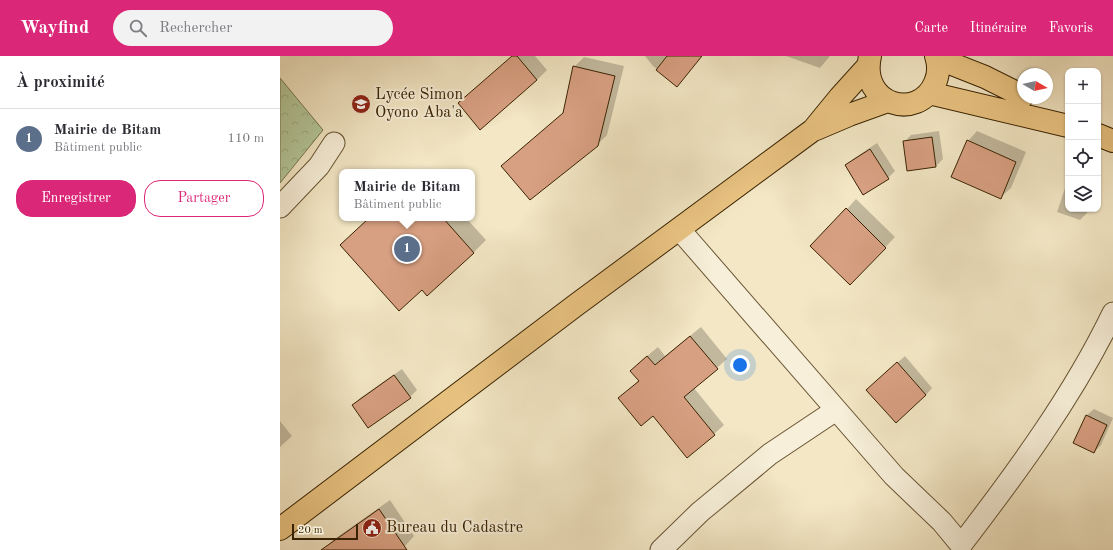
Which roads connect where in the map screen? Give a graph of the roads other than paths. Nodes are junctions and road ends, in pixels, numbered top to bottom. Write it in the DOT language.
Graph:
graph roads {
  1 [pos="936,57"];
  2 [pos="869,61"];
  3 [pos="929,93"];
  4 [pos="1017,93"];
  5 [pos="888,101"];
  6 [pos="1039,104"];
  7 [pos="1065,117"];
  8 [pos="1065,125"];
  9 [pos="813,130"];
  10 [pos="1101,136"];
  11 [pos="1113,141"];
  12 [pos="334,143"];
  13 [pos="280,207"];
  14 [pos="679,228"];
  15 [pos="1113,313"];
  16 [pos="836,410"];
  17 [pos="280,529"];
  18 [pos="661,550"];
  1 -- 3 [label="highway"];
  1 -- 4 [label="highway"];
  2 -- 5 [label="highway"];
  2 -- 9 [label="highway"];
  3 -- 5 [label="highway"];
  3 -- 8 [label="highway"];
  5 -- 9 [label="highway"];
  6 -- 7 [label="highway"];
  9 -- 14 [label="highway"];
  10 -- 11 [label="highway"];
  12 -- 13 [label="street"];
  14 -- 16 [label="street"];
  14 -- 17 [label="highway"];
  15 -- 16 [label="street"];
  16 -- 18 [label="street"];
}
